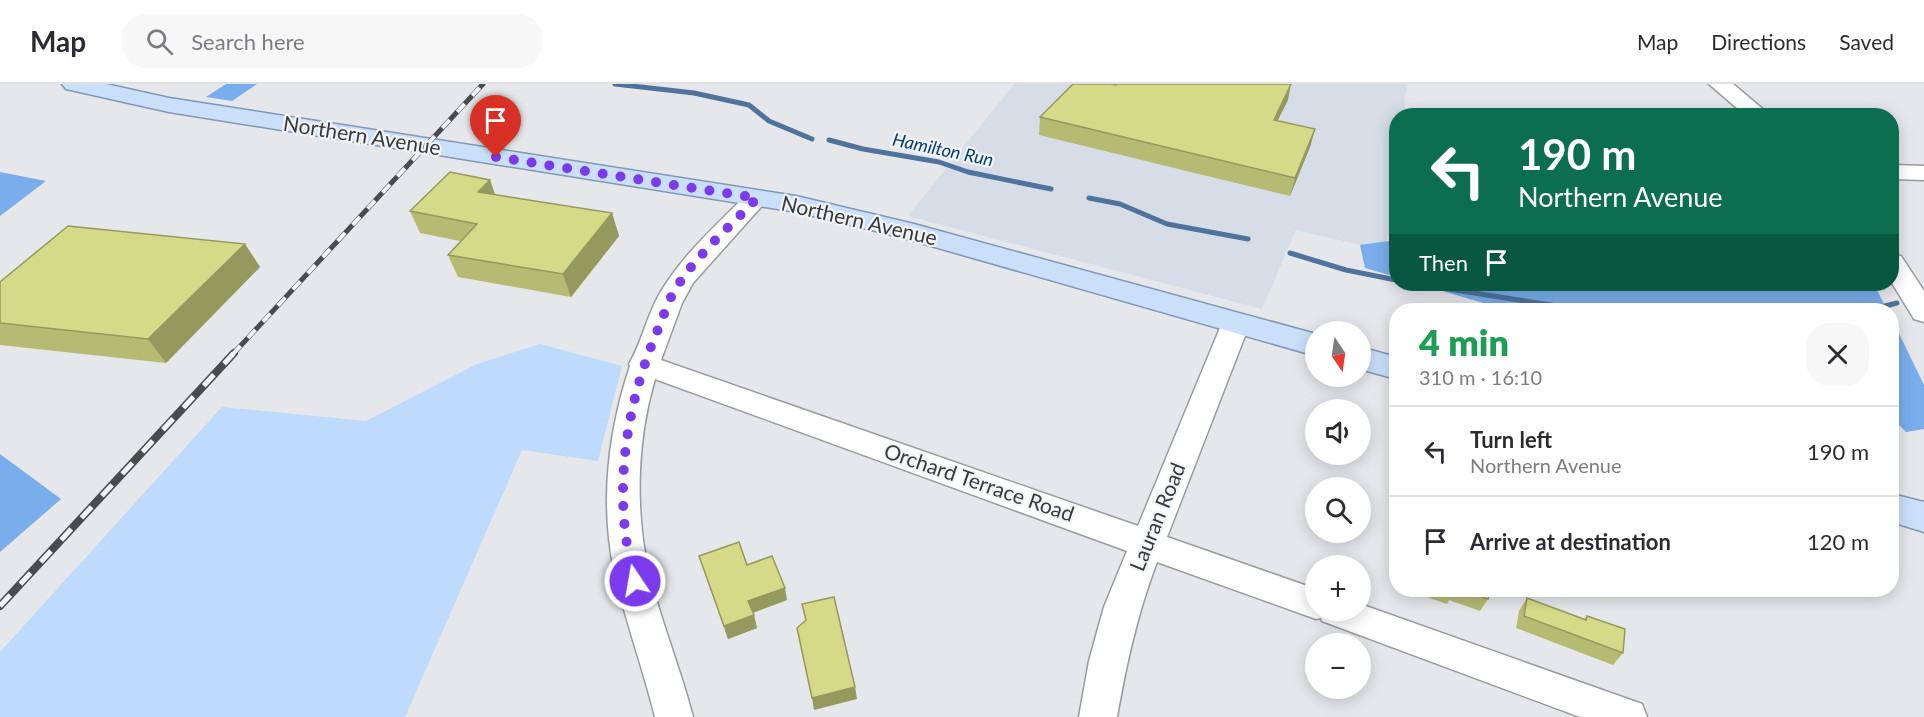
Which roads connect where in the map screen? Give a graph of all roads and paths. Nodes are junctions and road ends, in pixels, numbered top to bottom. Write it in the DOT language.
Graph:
graph roads {
  1 [pos="74,84"];
  2 [pos="1720,84"];
  3 [pos="1750,108"];
  4 [pos="1899,172"];
  5 [pos="1924,173"];
  6 [pos="757,198"];
  7 [pos="1899,273"];
  8 [pos="1924,312"];
  9 [pos="1236,323"];
  10 [pos="1305,342"];
  11 [pos="1371,361"];
  12 [pos="643,364"];
  13 [pos="1389,366"];
  14 [pos="1899,510"];
  15 [pos="1924,517"];
  16 [pos="1147,543"];
  17 [pos="1305,599"];
  18 [pos="1365,621"];
  19 [pos="674,717"];
  20 [pos="1098,717"];
  21 [pos="1628,717"];
  1 -- 6 [label="main road, Northern Avenue"];
  2 -- 3 [label="street"];
  4 -- 5 [label="street"];
  6 -- 9 [label="main road, Northern Avenue"];
  6 -- 12 [label="street"];
  7 -- 8 [label="street"];
  9 -- 10 [label="main road, Northern Avenue"];
  9 -- 16 [label="street, Lauran Road"];
  11 -- 13 [label="main road"];
  12 -- 16 [label="street, Orchard Terrace Road"];
  12 -- 19 [label="street"];
  14 -- 15 [label="main road"];
  16 -- 17 [label="street, Orchard Terrace Road"];
  16 -- 20 [label="street, Lauran Road"];
  18 -- 21 [label="street"];
}
